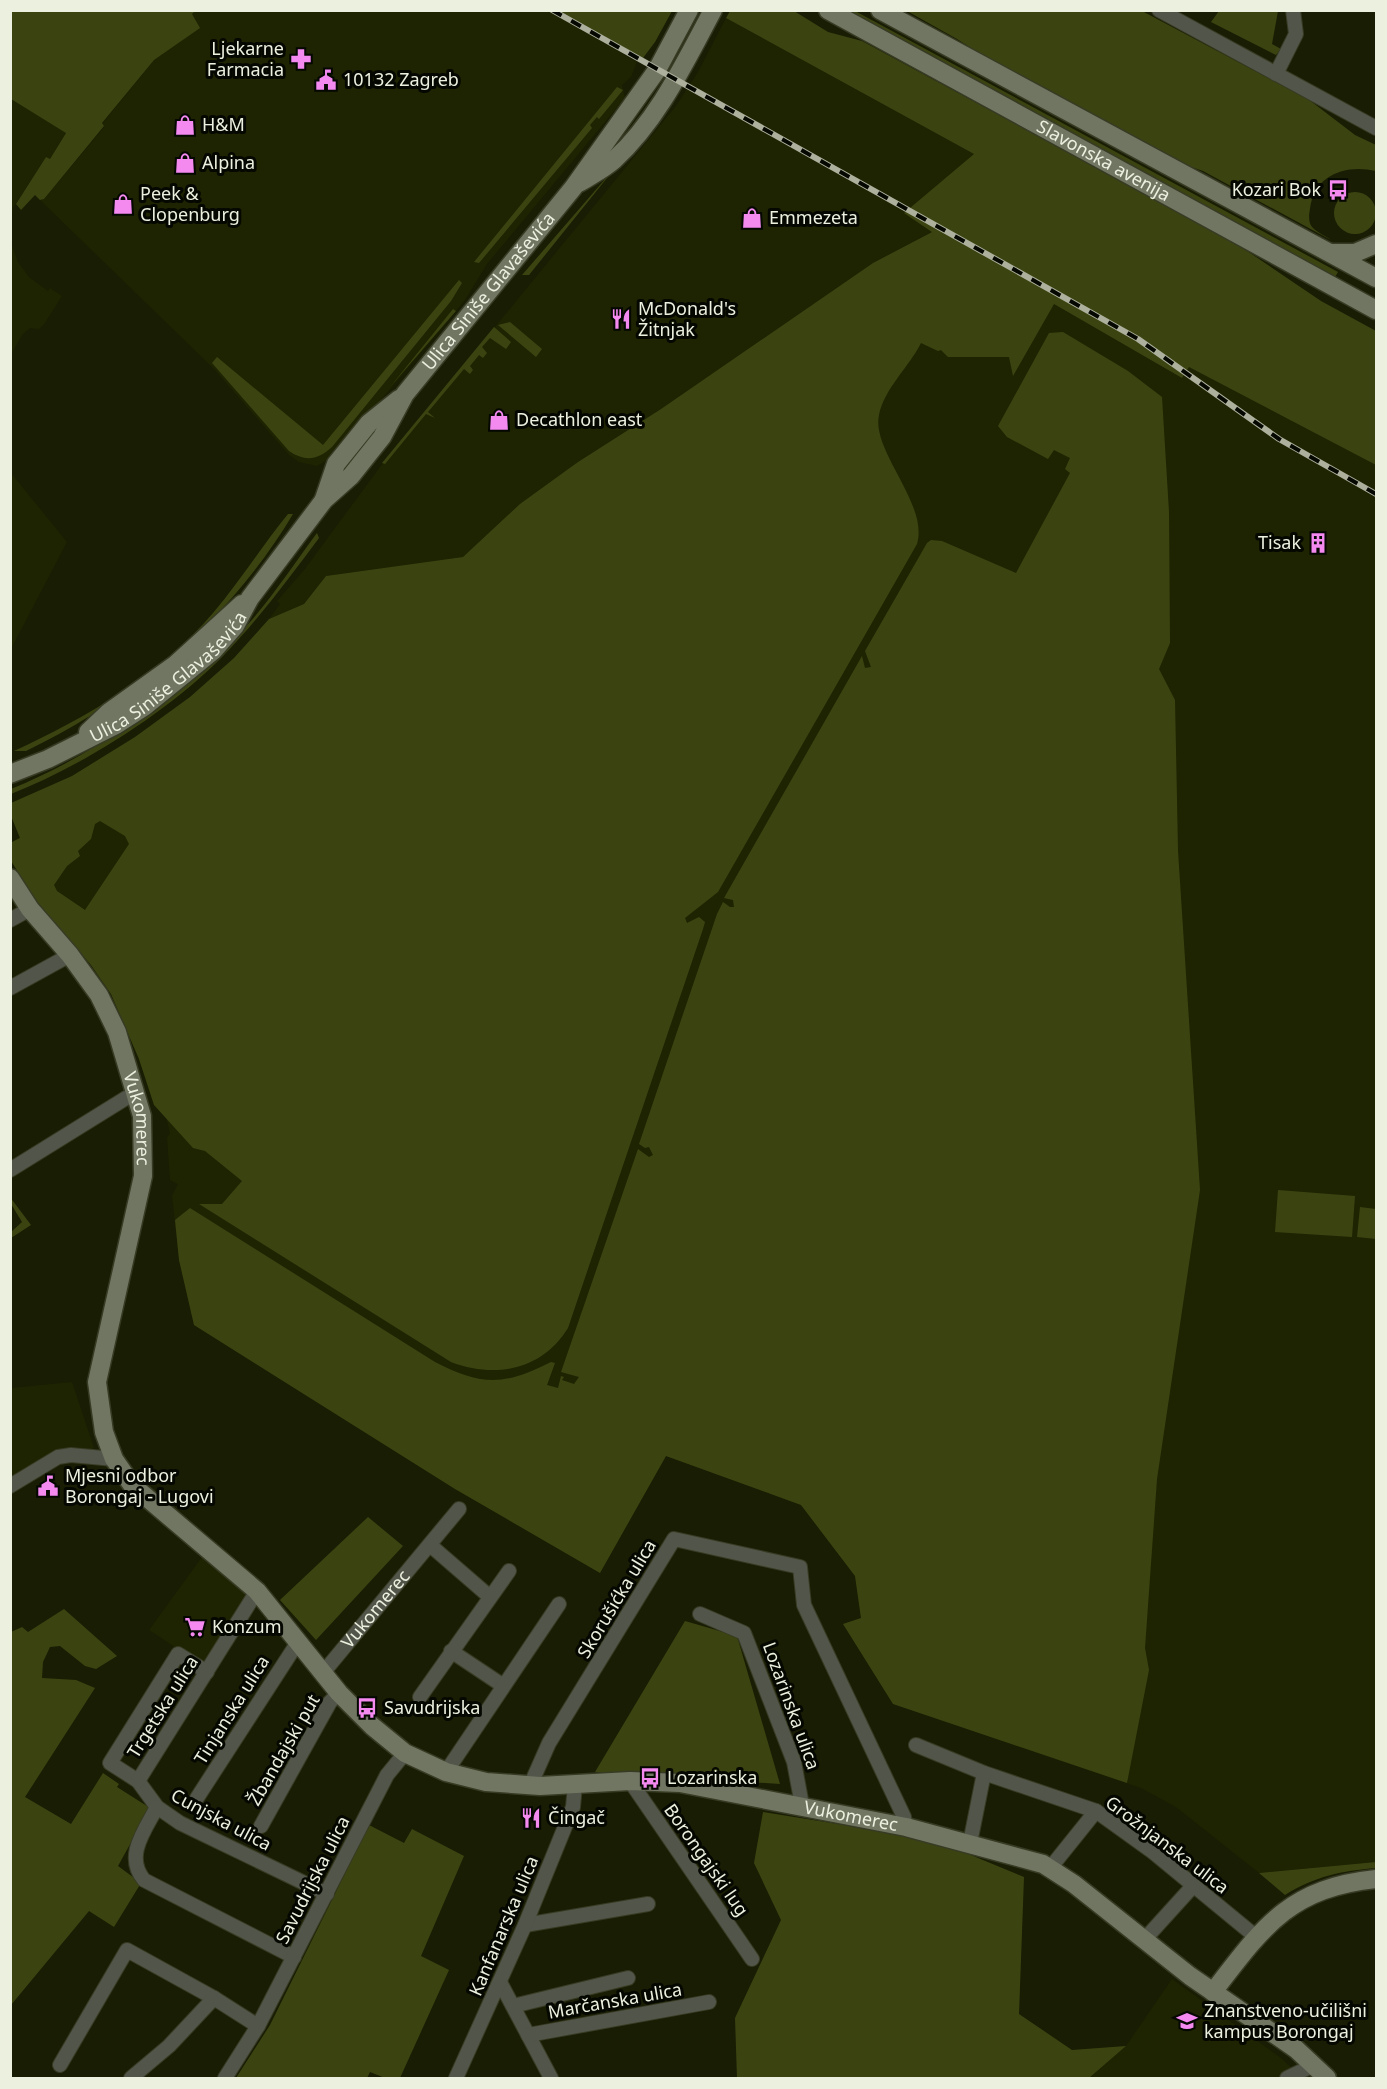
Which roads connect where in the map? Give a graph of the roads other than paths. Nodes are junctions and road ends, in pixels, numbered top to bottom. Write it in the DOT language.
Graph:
graph roads {
  1 [pos="689,10"];
  2 [pos="713,10"];
  3 [pos="828,10"];
  4 [pos="880,10"];
  5 [pos="1159,10"];
  6 [pos="1293,10"];
  7 [pos="1276,74"];
  8 [pos="1374,128"];
  9 [pos="573,188"];
  10 [pos="1377,244"];
  11 [pos="1331,253"];
  12 [pos="1377,278"];
  13 [pos="1377,310"];
  14 [pos="10,774"];
  15 [pos="10,878"];
  16 [pos="30,909"];
  17 [pos="10,920"];
  18 [pos="70,955"];
  19 [pos="10,988"];
  20 [pos="137,1095"];
  21 [pos="10,1170"];
  22 [pos="114,1459"];
  23 [pos="10,1486"];
  24 [pos="459,1509"];
  25 [pos="430,1545"];
  26 [pos="509,1571"];
  27 [pos="257,1591"];
  28 [pos="490,1597"];
  29 [pos="559,1604"];
  30 [pos="700,1614"];
  31 [pos="298,1642"];
  32 [pos="451,1651"];
  33 [pos="207,1672"];
  34 [pos="322,1674"];
  35 [pos="502,1685"];
  36 [pos="339,1693"];
  37 [pos="420,1697"];
  38 [pos="916,1745"];
  39 [pos="405,1753"];
  40 [pos="446,1772"];
  41 [pos="984,1773"];
  42 [pos="138,1781"];
  43 [pos="630,1781"];
  44 [pos="530,1785"];
  45 [pos="575,1785"];
  46 [pos="197,1798"];
  47 [pos="802,1805"];
  48 [pos="157,1807"];
  49 [pos="1096,1811"];
  50 [pos="261,1826"];
  51 [pos="906,1827"];
  52 [pos="970,1844"];
  53 [pos="1051,1867"];
  54 [pos="1377,1879"];
  55 [pos="1193,1886"];
  56 [pos="327,1894"];
  57 [pos="648,1904"];
  58 [pos="525,1925"];
  59 [pos="1255,1936"];
  60 [pos="1143,1940"];
  61 [pos="294,1957"];
  62 [pos="752,1959"];
  63 [pos="628,1978"];
  64 [pos="501,1984"];
  65 [pos="1213,1992"];
  66 [pos="214,1998"];
  67 [pos="709,2002"];
  68 [pos="513,2006"];
  69 [pos="258,2026"];
  70 [pos="528,2035"];
  71 [pos="60,2065"];
  72 [pos="1314,2065"];
  73 [pos="131,2079"];
  74 [pos="225,2079"];
  75 [pos="456,2079"];
  76 [pos="551,2079"];
  77 [pos="1287,2079"];
  78 [pos="1327,2079"];
  1 -- 9 [label="street, Ulica Siniše Glavaševića"];
  2 -- 9 [label="street, Ulica Siniše Glavaševića"];
  3 -- 13 [label="street, Slavonska avenija"];
  4 -- 11 [label="street, Slavonska avenija"];
  5 -- 7 [label="street"];
  6 -- 7 [label="street"];
  7 -- 8 [label="street"];
  9 -- 14 [label="street, Ulica Siniše Glavaševića"];
  10 -- 11 [label="street"];
  11 -- 12 [label="street, Slavonska avenija"];
  15 -- 16 [label="street, Vukomerec"];
  16 -- 17 [label="street"];
  16 -- 18 [label="street, Vukomerec"];
  18 -- 19 [label="street"];
  18 -- 20 [label="street, Vukomerec"];
  20 -- 21 [label="street"];
  20 -- 22 [label="street, Vukomerec"];
  22 -- 23 [label="street"];
  22 -- 27 [label="street, Vukomerec"];
  24 -- 25 [label="street, Vukomerec"];
  25 -- 28 [label="street"];
  25 -- 34 [label="street, Vukomerec"];
  26 -- 28 [label="street"];
  27 -- 31 [label="street, Vukomerec"];
  27 -- 33 [label="street, Trgetska ulica"];
  28 -- 32 [label="street"];
  29 -- 35 [label="street"];
  30 -- 47 [label="street, Lozarinska ulica"];
  31 -- 34 [label="street, Vukomerec"];
  31 -- 46 [label="street, Tinjanska ulica"];
  32 -- 35 [label="street"];
  32 -- 37 [label="street"];
  33 -- 42 [label="street, Trgetska ulica"];
  33 -- 42 [label="street, Cunjska ulica"];
  34 -- 36 [label="street, Vukomerec"];
  35 -- 40 [label="street"];
  36 -- 39 [label="street, Vukomerec"];
  36 -- 50 [label="street, Žbandajski put"];
  38 -- 41 [label="street, Grožnjanska ulica"];
  39 -- 40 [label="street, Vukomerec"];
  39 -- 56 [label="street, Savudrijska ulica"];
  40 -- 44 [label="street, Vukomerec"];
  41 -- 49 [label="street, Grožnjanska ulica"];
  41 -- 52 [label="street"];
  42 -- 48 [label="street, Cunjska ulica"];
  43 -- 45 [label="street, Vukomerec"];
  43 -- 47 [label="street, Vukomerec"];
  43 -- 62 [label="street, Borongajski lug"];
  44 -- 45 [label="street, Vukomerec"];
  44 -- 51 [label="street, Skorušićka ulica"];
  45 -- 58 [label="street, Kanfanarska ulica"];
  47 -- 51 [label="street, Vukomerec"];
  48 -- 56 [label="street, Cunjska ulica"];
  48 -- 61 [label="street"];
  49 -- 53 [label="street"];
  49 -- 55 [label="street, Grožnjanska ulica"];
  51 -- 52 [label="street, Vukomerec"];
  52 -- 53 [label="street, Vukomerec"];
  53 -- 60 [label="street, Vukomerec"];
  54 -- 59 [label="street"];
  55 -- 59 [label="street, Grožnjanska ulica"];
  55 -- 60 [label="street"];
  56 -- 61 [label="street, Savudrijska ulica"];
  57 -- 58 [label="street"];
  58 -- 64 [label="street, Kanfanarska ulica"];
  59 -- 65 [label="street"];
  60 -- 65 [label="street, Vukomerec"];
  61 -- 69 [label="street, Savudrijska ulica"];
  63 -- 68 [label="street"];
  64 -- 68 [label="street"];
  64 -- 75 [label="street, Kanfanarska ulica"];
  65 -- 72 [label="street, Vukomerec"];
  66 -- 69 [label="street"];
  66 -- 71 [label="street"];
  66 -- 73 [label="street"];
  67 -- 70 [label="street, Marčanska ulica"];
  68 -- 70 [label="street"];
  69 -- 74 [label="street, Savudrijska ulica"];
  70 -- 76 [label="street"];
  72 -- 77 [label="street"];
  72 -- 78 [label="street, Vukomerec"];
}
